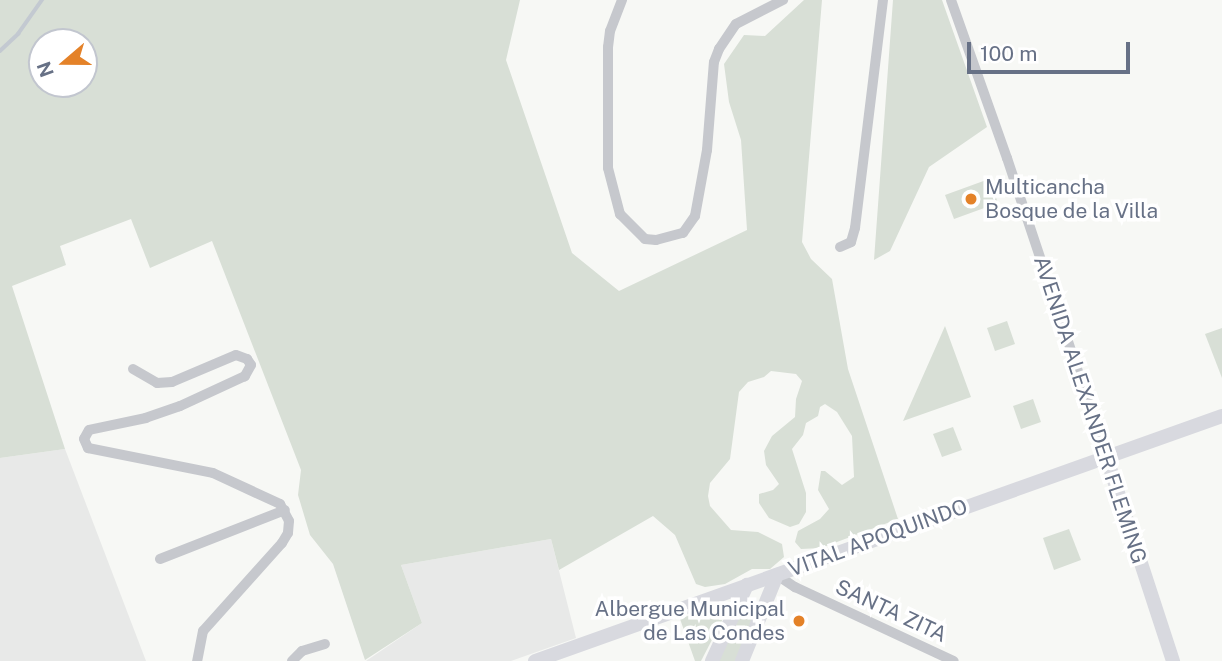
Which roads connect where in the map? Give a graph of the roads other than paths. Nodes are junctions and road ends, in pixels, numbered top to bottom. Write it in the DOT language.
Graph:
graph roads {
  1 [pos="622,0"];
  2 [pos="783,0"];
  3 [pos="883,0"];
  4 [pos="951,0"];
  5 [pos="840,247"];
  6 [pos="133,369"];
  7 [pos="1222,416"];
  8 [pos="1106,456"];
  9 [pos="285,510"];
  10 [pos="160,559"];
  11 [pos="777,575"];
  12 [pos="747,585"];
  13 [pos="325,644"];
  14 [pos="937,657"];
  15 [pos="197,661"];
  16 [pos="292,661"];
  17 [pos="535,661"];
  18 [pos="712,661"];
  19 [pos="742,661"];
  20 [pos="954,661"];
  21 [pos="1172,661"];
  1 -- 2 [label="street"];
  3 -- 5 [label="street"];
  4 -- 8 [label="street, AVENIDA ALEXANDER FLEMING"];
  6 -- 9 [label="street"];
  7 -- 8 [label="street, VITAL APOQUINDO"];
  8 -- 11 [label="street, VITAL APOQUINDO"];
  8 -- 21 [label="street, AVENIDA ALEXANDER FLEMING"];
  9 -- 10 [label="street"];
  9 -- 15 [label="street"];
  11 -- 12 [label="street, VITAL APOQUINDO"];
  11 -- 14 [label="street, SANTA ZITA"];
  11 -- 19 [label="street"];
  12 -- 17 [label="street, VITAL APOQUINDO"];
  12 -- 18 [label="street"];
  13 -- 16 [label="street"];
  14 -- 20 [label="street, SANTA ZITA"];
}
